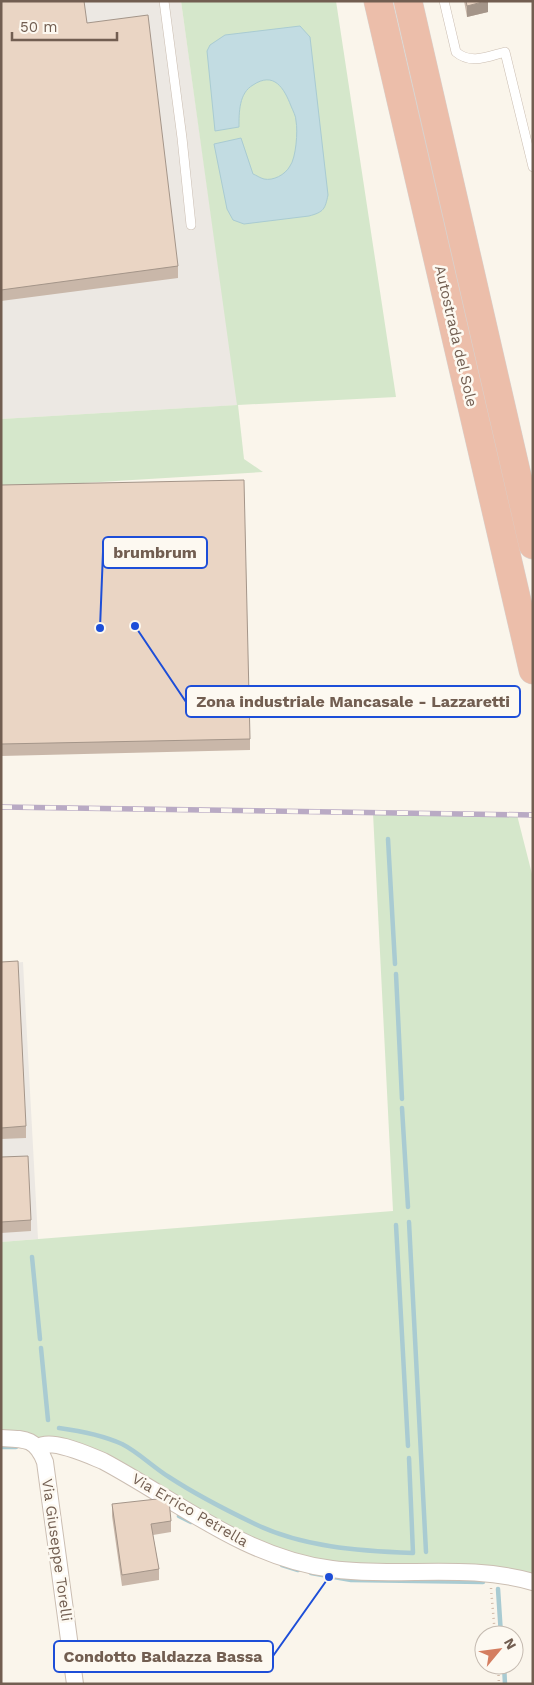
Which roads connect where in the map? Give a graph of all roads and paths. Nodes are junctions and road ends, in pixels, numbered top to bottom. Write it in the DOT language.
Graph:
graph roads {
  1 [pos="164,1"];
  2 [pos="378,1"];
  3 [pos="408,1"];
  4 [pos="444,1"];
  5 [pos="533,167"];
  6 [pos="191,225"];
  7 [pos="533,545"];
  8 [pos="533,670"];
  9 [pos="1,1438"];
  10 [pos="38,1447"];
  11 [pos="490,1574"];
  12 [pos="533,1582"];
  13 [pos="494,1625"];
  14 [pos="75,1684"];
  1 -- 6 [label="lane"];
  2 -- 8 [label="highway, Autostrada del Sole"];
  3 -- 7 [label="highway, Autostrada del Sole"];
  4 -- 5 [label="lane"];
  9 -- 10 [label="street, Via Errico Petrella"];
  10 -- 11 [label="street, Via Errico Petrella"];
  10 -- 14 [label="street, Via Giuseppe Torelli"];
  11 -- 12 [label="street, Via Errico Petrella"];
  11 -- 13 [label="path"];
}
